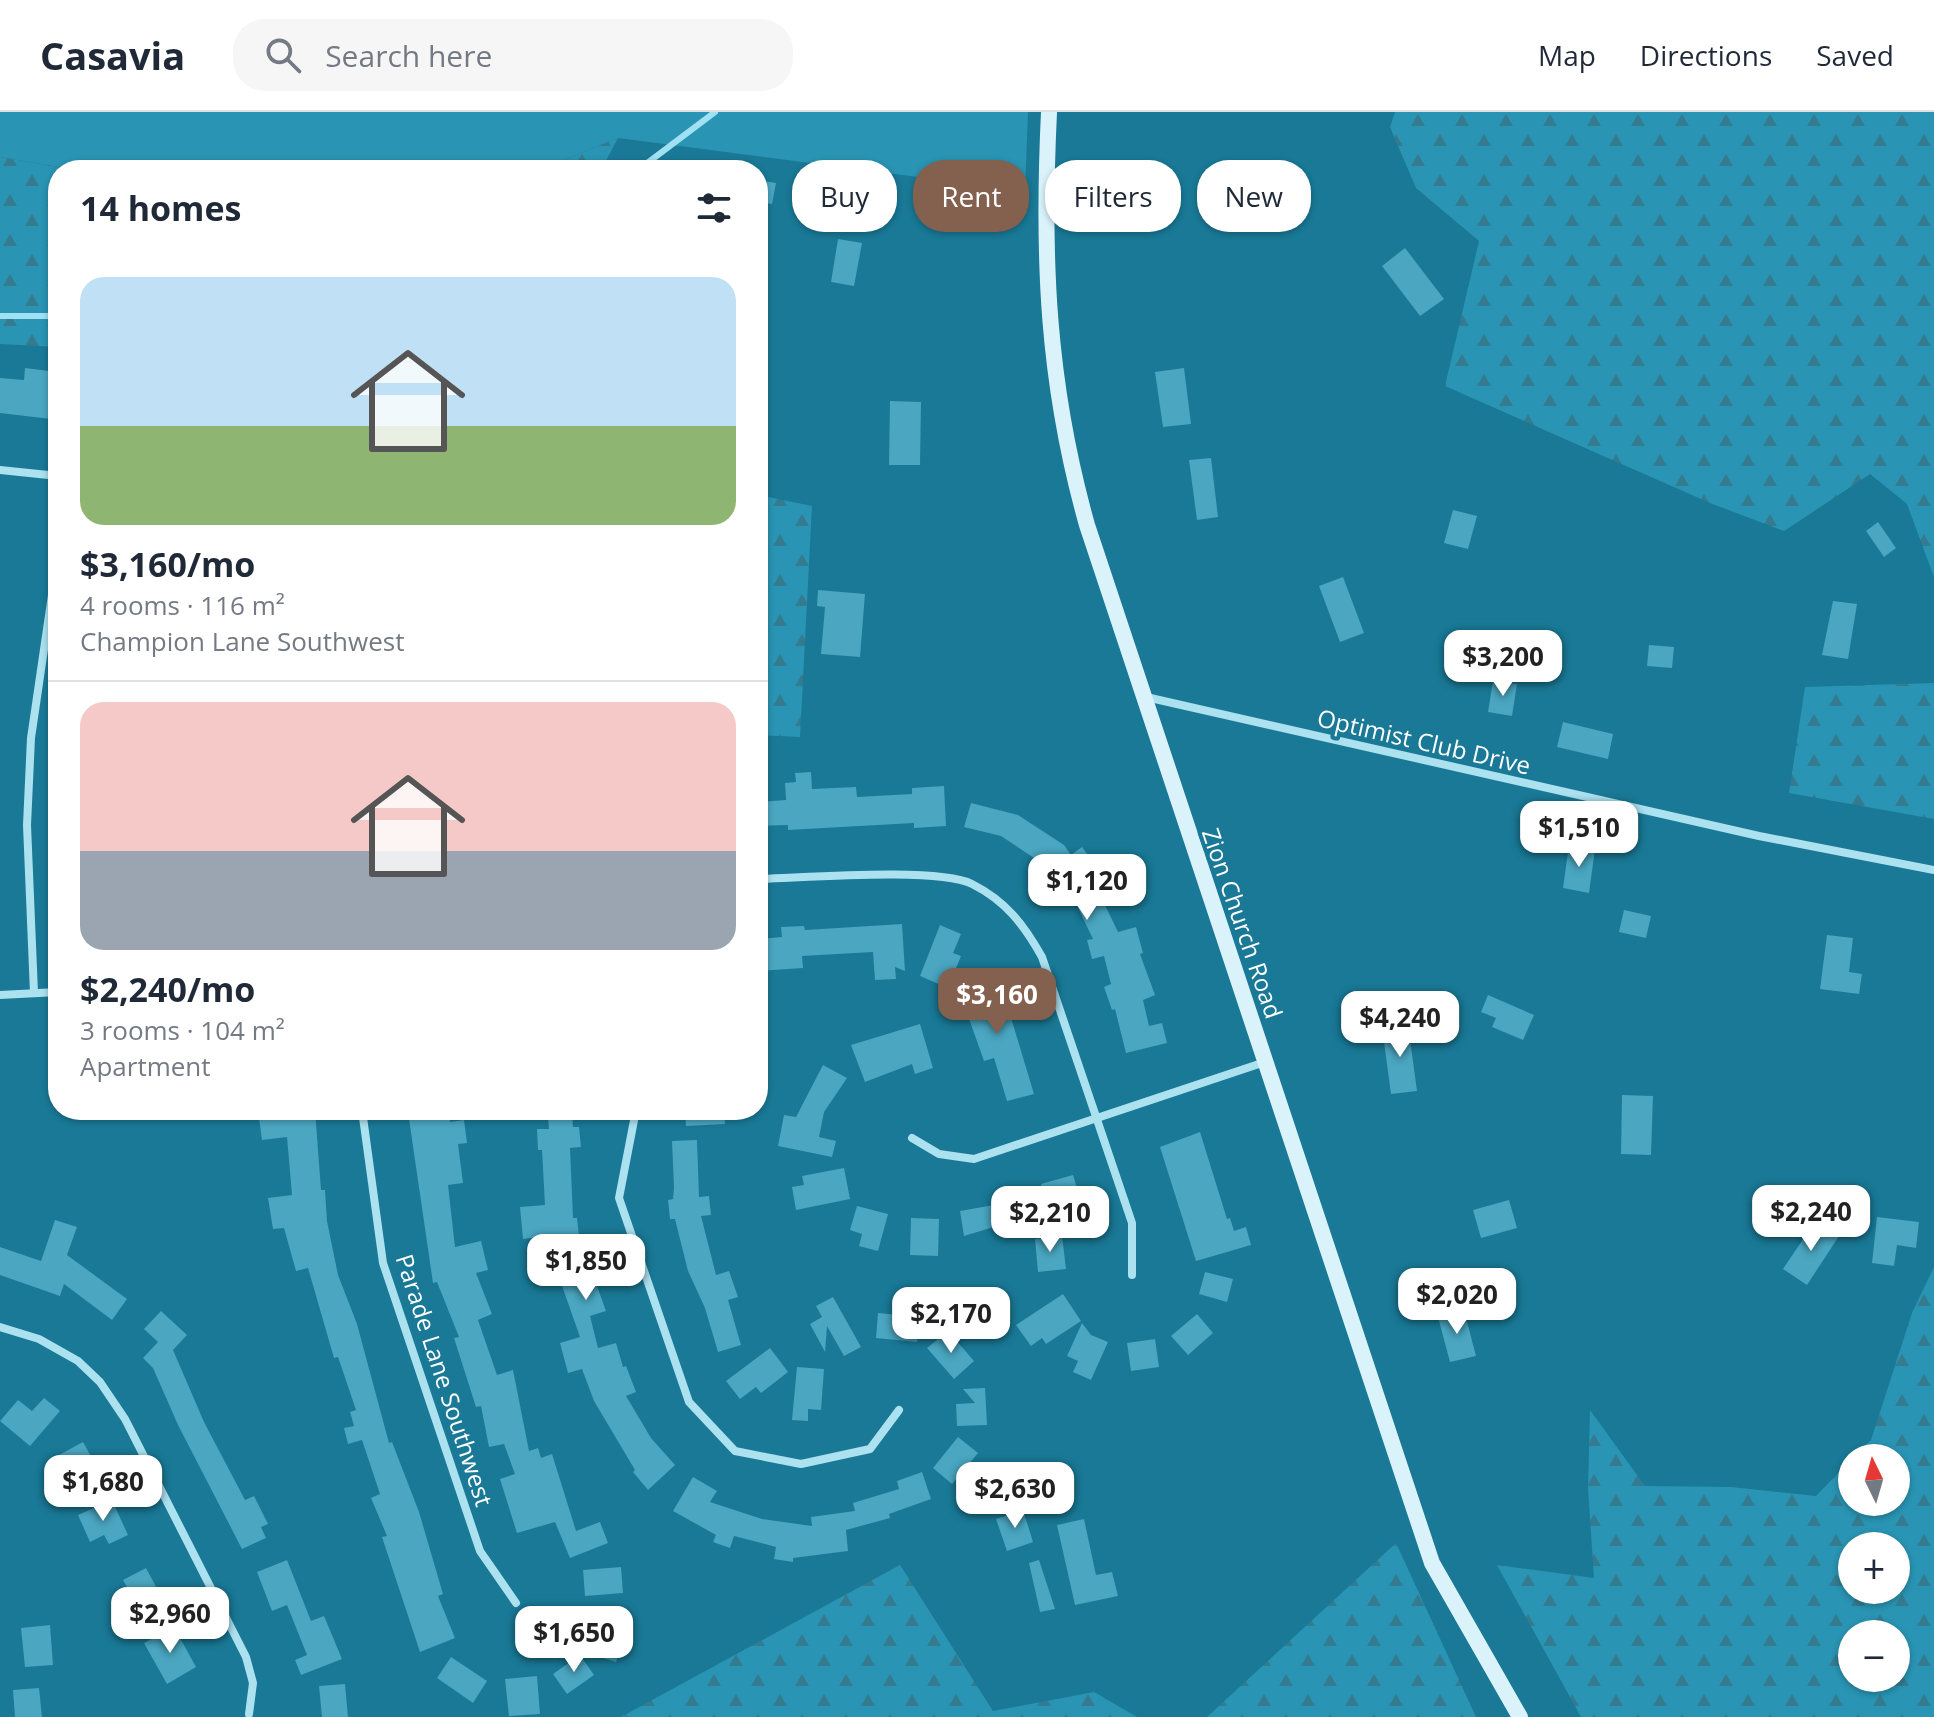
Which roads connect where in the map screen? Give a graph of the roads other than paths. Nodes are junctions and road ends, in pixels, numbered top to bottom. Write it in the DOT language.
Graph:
graph roads {
  1 [pos="1049,112"];
  2 [pos="0,470"];
  3 [pos="48,475"];
  4 [pos="48,625"];
  5 [pos="1141,696"];
  6 [pos="1934,870"];
  7 [pos="768,879"];
  8 [pos="48,992"];
  9 [pos="34,993"];
  10 [pos="0,995"];
  11 [pos="1265,1062"];
  12 [pos="1096,1118"];
  13 [pos="363,1120"];
  14 [pos="634,1120"];
  15 [pos="912,1138"];
  16 [pos="1132,1275"];
  17 [pos="0,1327"];
  18 [pos="899,1410"];
  19 [pos="516,1603"];
  20 [pos="249,1714"];
  21 [pos="1520,1717"];
  1 -- 5 [label="street, Zion Church Road"];
  2 -- 3 [label="street"];
  4 -- 9 [label="street"];
  5 -- 6 [label="street, Optimist Club Drive"];
  5 -- 11 [label="street, Zion Church Road"];
  7 -- 12 [label="street"];
  8 -- 9 [label="street"];
  9 -- 10 [label="street"];
  11 -- 12 [label="street"];
  11 -- 21 [label="street, Zion Church Road"];
  12 -- 15 [label="street"];
  12 -- 16 [label="street"];
  13 -- 19 [label="street, Parade Lane Southwest"];
  14 -- 18 [label="street"];
  17 -- 20 [label="street"];
}
